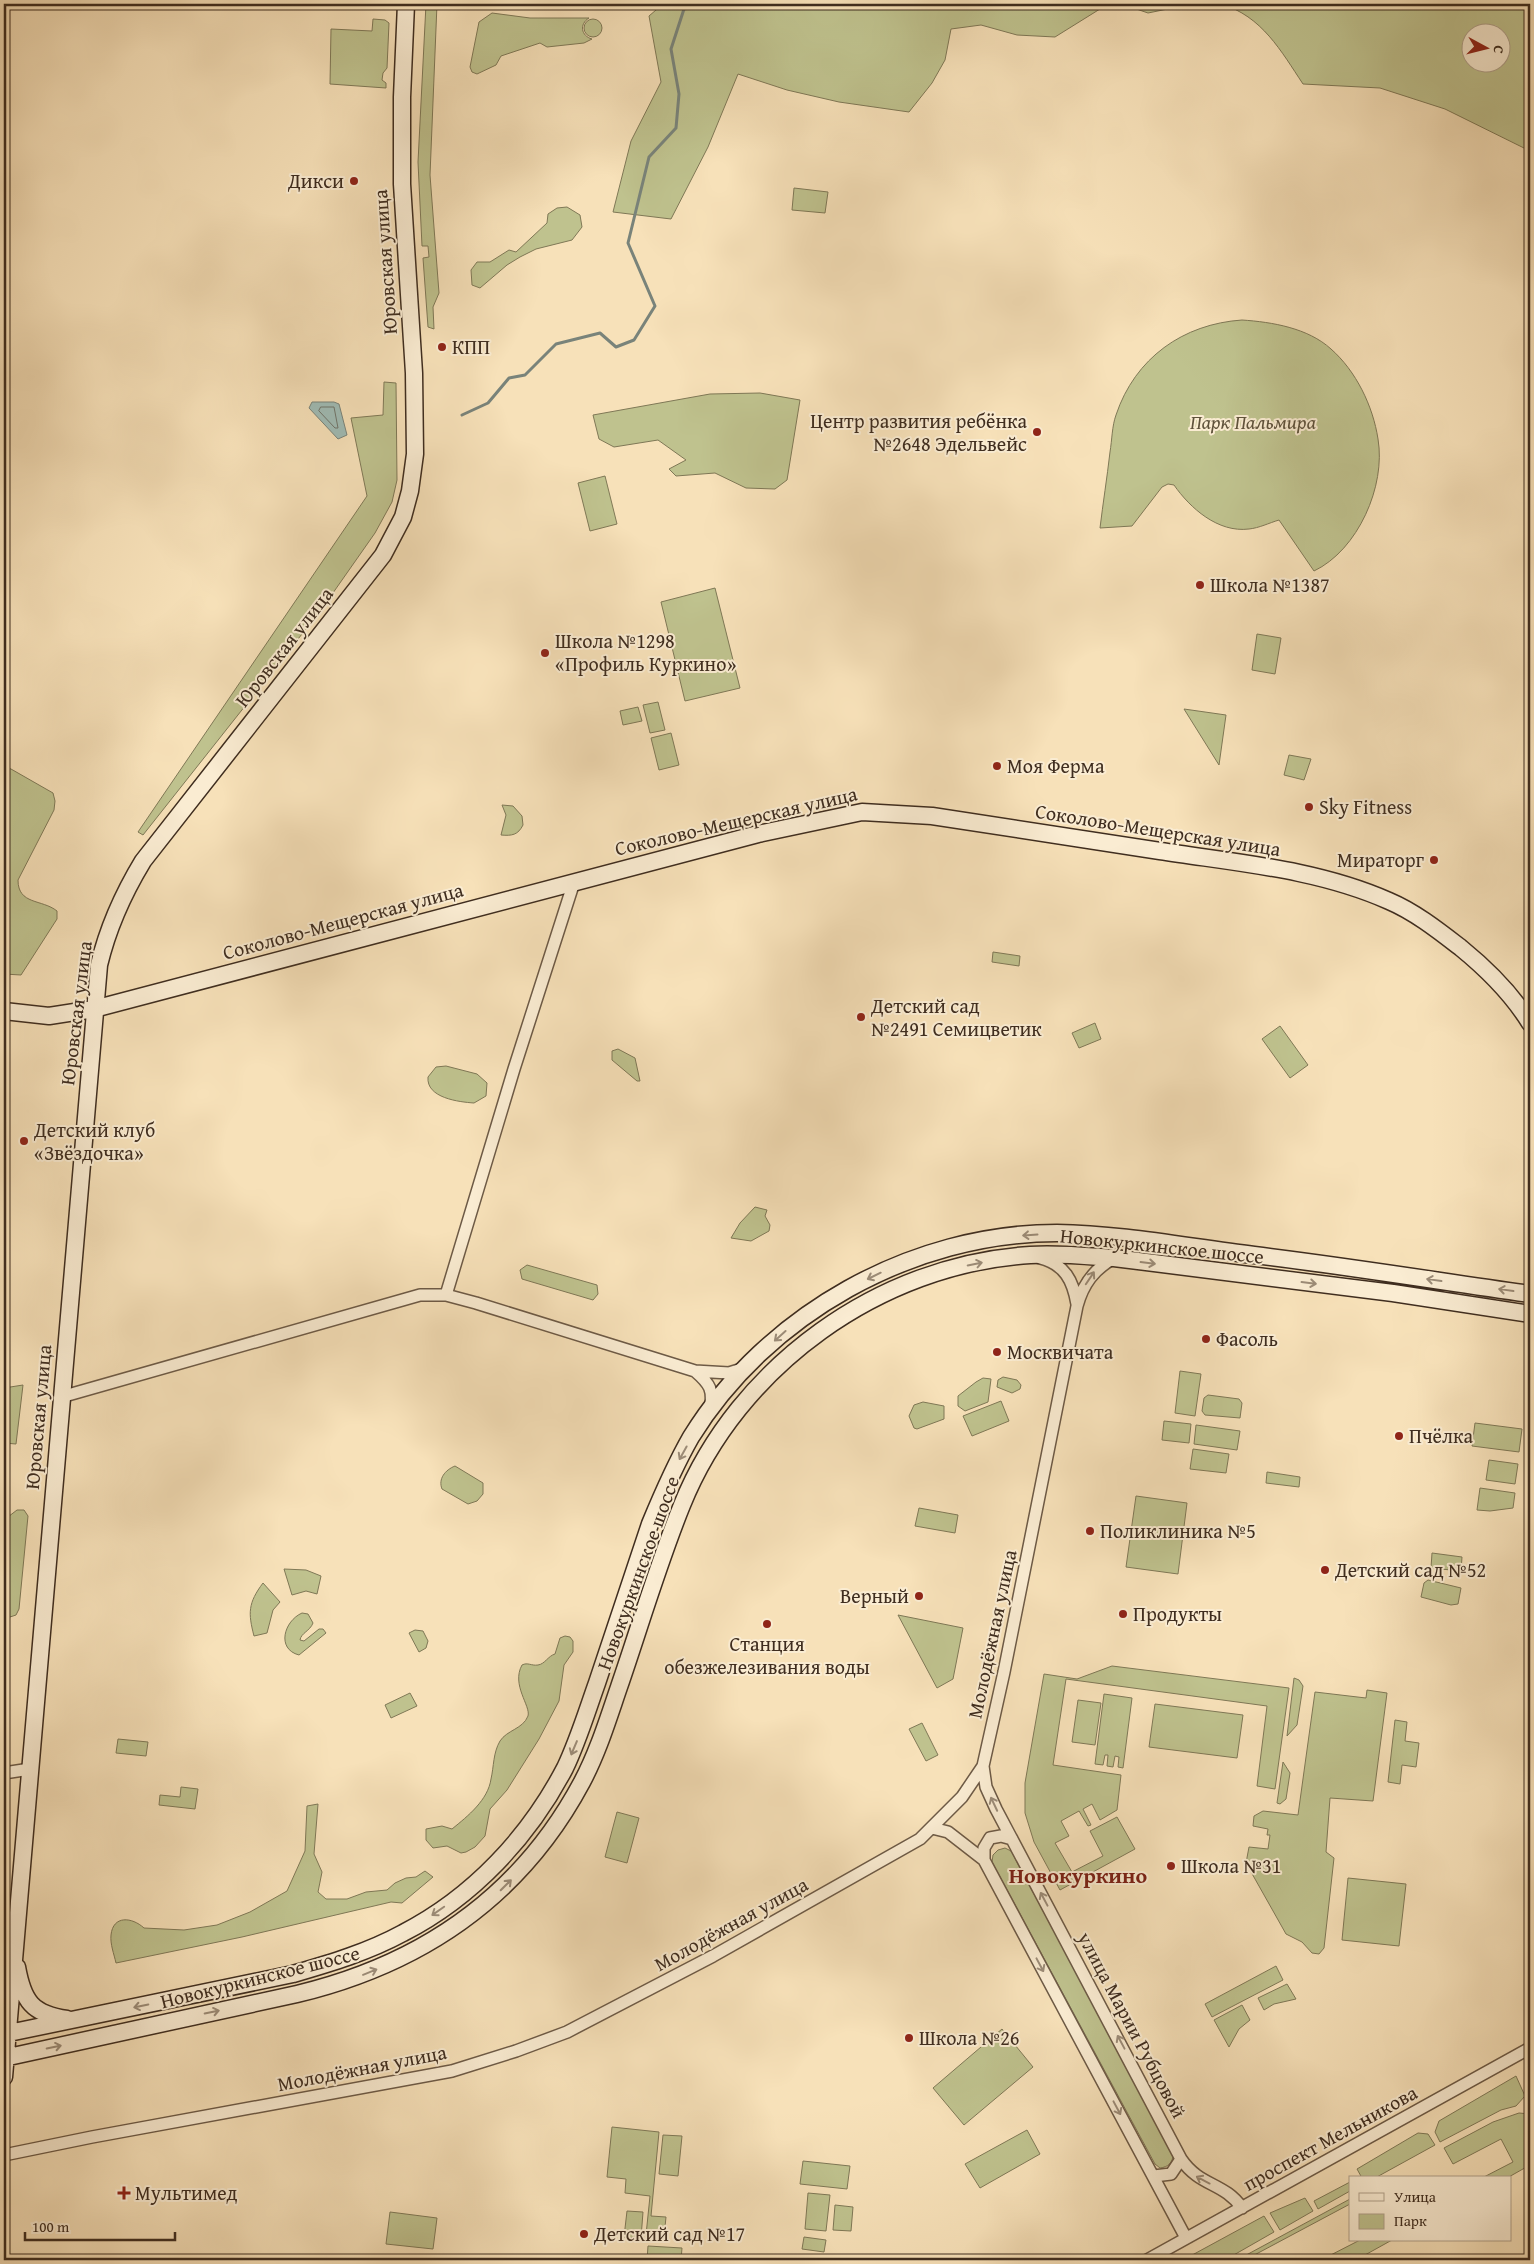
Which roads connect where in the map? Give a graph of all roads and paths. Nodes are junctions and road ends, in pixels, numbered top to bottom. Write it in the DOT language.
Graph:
graph roads {
  1 [pos="406,4"];
  2 [pos="574,882"];
  3 [pos="94,1009"];
  4 [pos="4,1011"];
  5 [pos="1530,1023"];
  6 [pos="1030,1255"];
  7 [pos="1114,1258"];
  8 [pos="1530,1294"];
  9 [pos="446,1295"];
  10 [pos="1077,1306"];
  11 [pos="1530,1314"];
  12 [pos="746,1367"];
  13 [pos="695,1371"];
  14 [pos="61,1397"];
  15 [pos="709,1412"];
  16 [pos="663,1492"];
  17 [pos="683,1502"];
  18 [pos="582,1725"];
  19 [pos="604,1732"];
  20 [pos="983,1766"];
  21 [pos="30,1769"];
  22 [pos="4,1772"];
  23 [pos="932,1828"];
  24 [pos="1012,1839"];
  25 [pos="984,1860"];
  26 [pos="14,1949"];
  27 [pos="293,1974"];
  28 [pos="297,1994"];
  29 [pos="76,2020"];
  30 [pos="6,2034"];
  31 [pos="1530,2048"];
  32 [pos="5,2058"];
  33 [pos="4,2077"];
  34 [pos="4,2155"];
  35 [pos="1181,2159"];
  36 [pos="1154,2176"];
  37 [pos="1242,2208"];
  38 [pos="1186,2238"];
  39 [pos="1147,2260"];
  1 -- 3 [label="main road, Юровская улица"];
  2 -- 3 [label="main road, Соколово-Мещерская улица"];
  2 -- 5 [label="main road, Соколово-Мещерская улица"];
  2 -- 9 [label="street"];
  3 -- 4 [label="main road, Соколово-Мещерская улица"];
  3 -- 14 [label="main road, Юровская улица"];
  6 -- 7 [label="main road, Новокуркинское шоссе"];
  6 -- 10 [label="street, Молодёжная улица"];
  17 -- 6 [label="main road, Новокуркинское шоссе, one-way"];
  10 -- 7 [label="street, Молодёжная улица, one-way"];
  7 -- 11 [label="main road, Новокуркинское шоссе, one-way"];
  8 -- 12 [label="main road, Новокуркинское шоссе, one-way"];
  9 -- 13 [label="street"];
  9 -- 14 [label="street"];
  10 -- 20 [label="street, Молодёжная улица"];
  12 -- 13 [label="street"];
  12 -- 15 [label="main road, Новокуркинское шоссе"];
  13 -- 15 [label="street"];
  14 -- 21 [label="main road, Юровская улица"];
  15 -- 16 [label="main road, Новокуркинское шоссе, one-way"];
  16 -- 17 [label="street"];
  16 -- 18 [label="main road, Новокуркинское шоссе"];
  17 -- 19 [label="main road, Новокуркинское шоссе"];
  18 -- 19 [label="street"];
  18 -- 27 [label="main road, Новокуркинское шоссе, one-way"];
  28 -- 19 [label="main road, Новокуркинское шоссе, one-way"];
  20 -- 23 [label="street, Молодёжная улица"];
  24 -- 20 [label="street, улица Марии Рубцовой, one-way"];
  21 -- 22 [label="street"];
  21 -- 26 [label="main road, Юровская улица"];
  23 -- 25 [label="street"];
  23 -- 34 [label="street, Молодёжная улица"];
  24 -- 25 [label="street"];
  35 -- 24 [label="street, улица Марии Рубцовой, one-way"];
  25 -- 36 [label="street, one-way"];
  26 -- 29 [label="main road"];
  26 -- 30 [label="main road, Юровская улица"];
  27 -- 28 [label="street"];
  27 -- 29 [label="main road, Новокуркинское шоссе, one-way"];
  32 -- 28 [label="main road, Новокуркинское шоссе, one-way"];
  29 -- 30 [label="main road, Новокуркинское шоссе"];
  30 -- 32 [label="main road, Юровская улица"];
  31 -- 37 [label="street, проспект Мельникова"];
  32 -- 33 [label="main road, Юровская улица"];
  35 -- 36 [label="street"];
  37 -- 35 [label="street, улица Марии Рубцовой, one-way"];
  36 -- 38 [label="street"];
  37 -- 38 [label="street, проспект Мельникова"];
  38 -- 39 [label="street, проспект Мельникова"];
}
